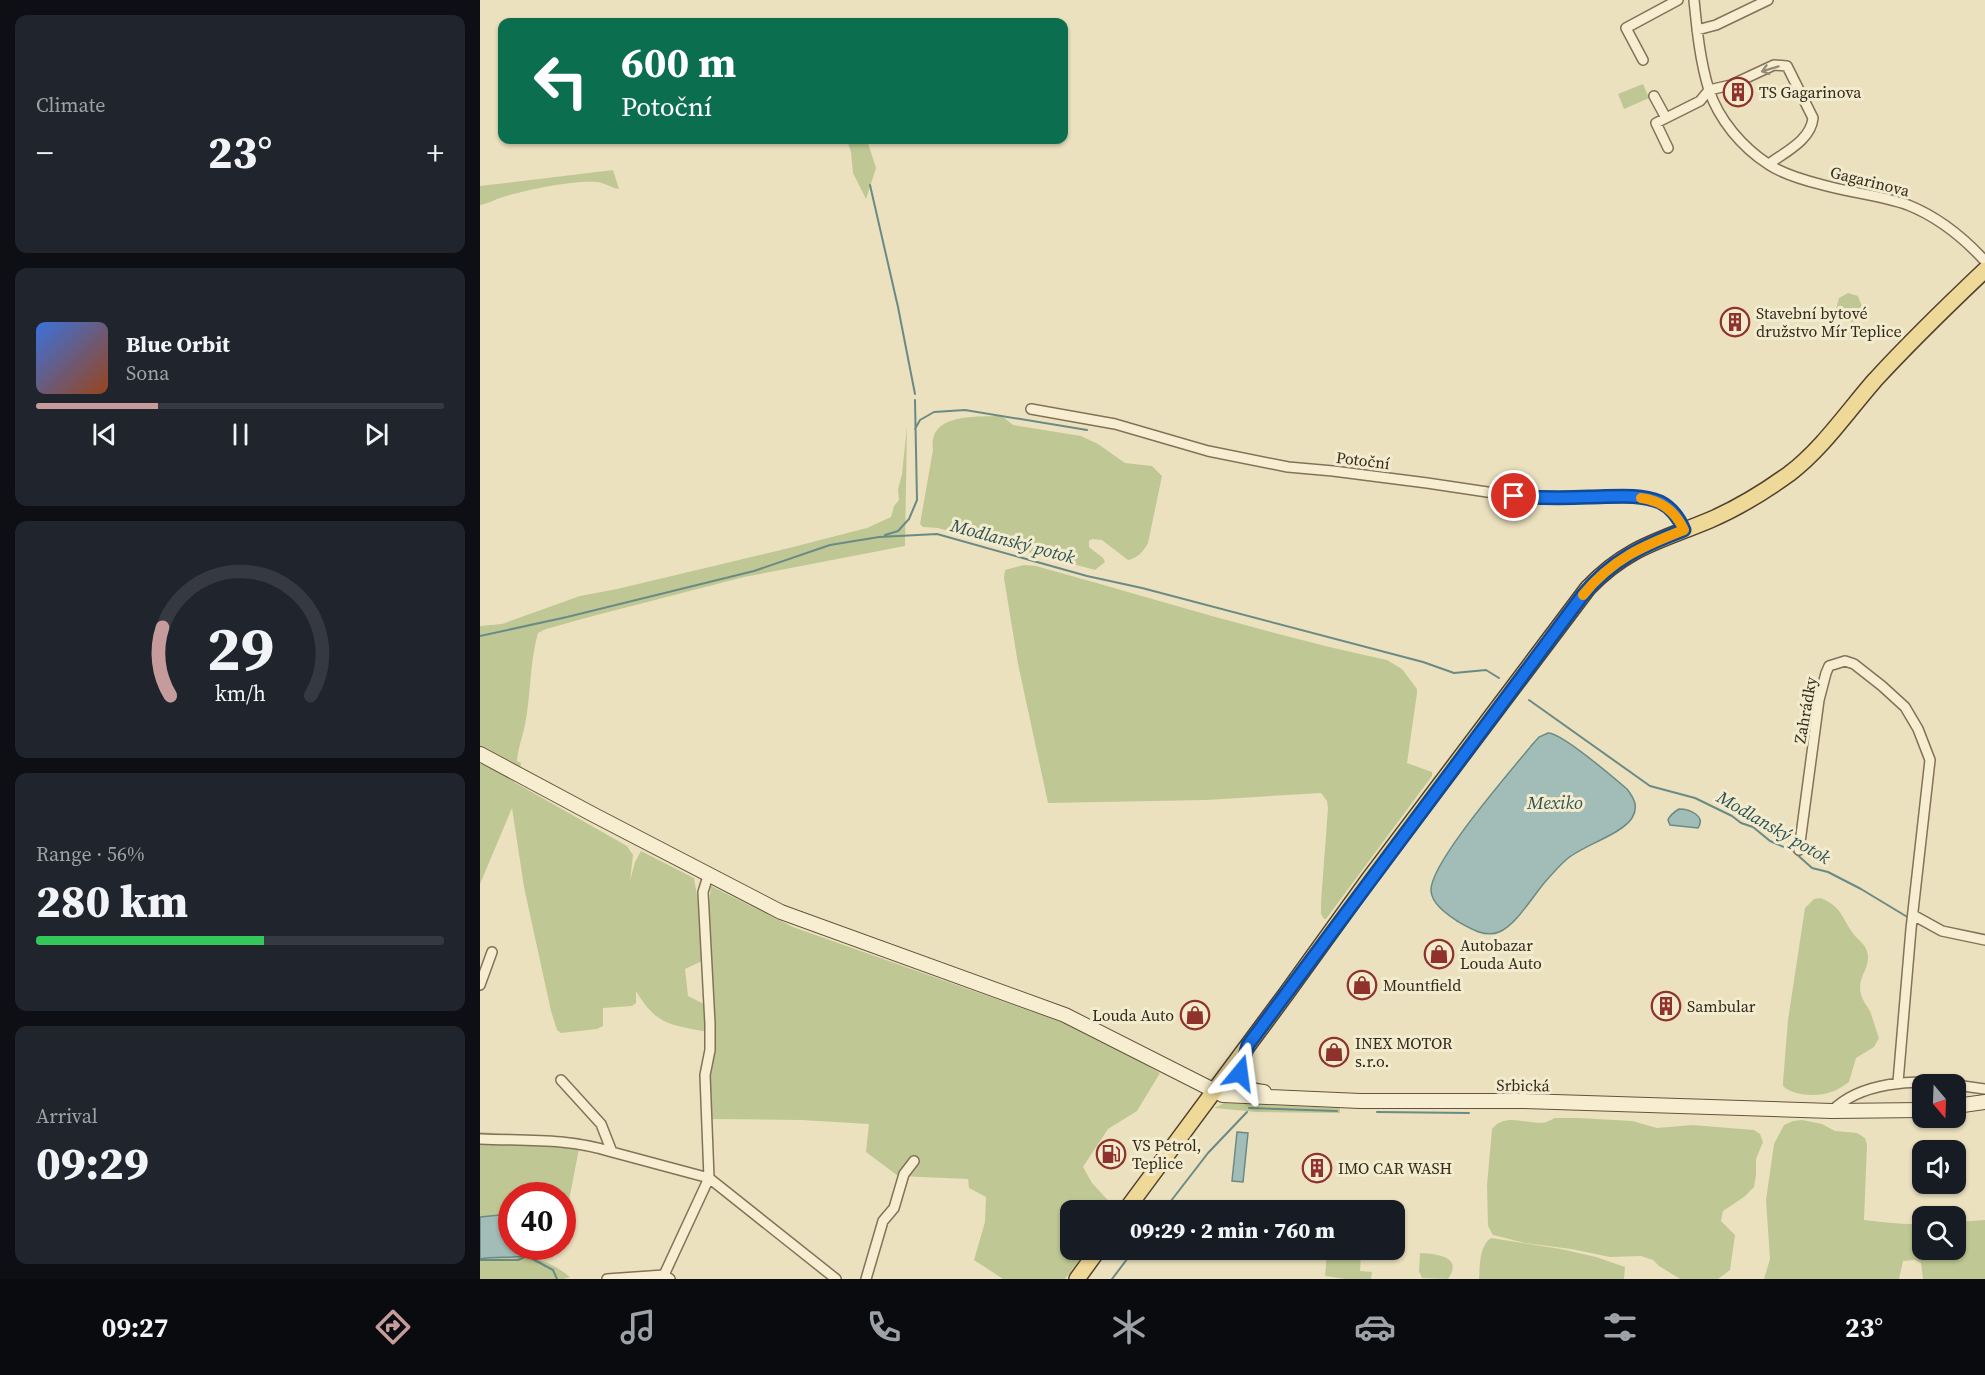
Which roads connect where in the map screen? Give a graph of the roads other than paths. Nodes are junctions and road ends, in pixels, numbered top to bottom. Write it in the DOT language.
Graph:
graph roads {
  1 [pos="1678,0"];
  2 [pos="1694,0"];
  3 [pos="1768,0"];
  4 [pos="1697,30"];
  5 [pos="1643,60"];
  6 [pos="1709,90"];
  7 [pos="1654,96"];
  8 [pos="1666,118"];
  9 [pos="1668,148"];
  10 [pos="1768,164"];
  11 [pos="1985,261"];
  12 [pos="1985,270"];
  13 [pos="1031,409"];
  14 [pos="1684,530"];
  15 [pos="480,754"];
  16 [pos="1799,850"];
  17 [pos="709,873"];
  18 [pos="1913,915"];
  19 [pos="1985,940"];
  20 [pos="492,952"];
  21 [pos="483,965"];
  22 [pos="480,985"];
  23 [pos="1248,1045"];
  24 [pos="561,1080"];
  25 [pos="1898,1082"];
  26 [pos="1912,1083"];
  27 [pos="1966,1086"];
  28 [pos="1985,1089"];
  29 [pos="1213,1091"];
  30 [pos="1292,1099"];
  31 [pos="1985,1102"];
  32 [pos="1966,1105"];
  33 [pos="1912,1110"];
  34 [pos="1832,1111"];
  35 [pos="480,1139"];
  36 [pos="612,1152"];
  37 [pos="914,1161"];
  38 [pos="709,1178"];
  39 [pos="1133,1200"];
  40 [pos="1091,1260"];
  41 [pos="666,1278"];
  42 [pos="607,1279"];
  43 [pos="836,1279"];
  44 [pos="866,1279"];
  45 [pos="1077,1279"];
  1 -- 5 [label="street"];
  2 -- 4 [label="street, Gagarinova"];
  3 -- 4 [label="street"];
  4 -- 6 [label="street, Gagarinova"];
  6 -- 8 [label="street"];
  6 -- 10 [label="street, Gagarinova"];
  10 -- 6 [label="street, one-way"];
  7 -- 8 [label="street"];
  8 -- 9 [label="street"];
  10 -- 11 [label="street, Gagarinova"];
  12 -- 14 [label="main road"];
  13 -- 14 [label="street, Potoční"];
  14 -- 23 [label="main road"];
  15 -- 17 [label="street, Srbická"];
  16 -- 18 [label="street, Zahrádky"];
  17 -- 29 [label="street, Srbická"];
  17 -- 38 [label="street"];
  18 -- 19 [label="street"];
  18 -- 25 [label="street, Zahrádky"];
  20 -- 21 [label="street"];
  21 -- 22 [label="street"];
  23 -- 29 [label="main road"];
  23 -- 30 [label="street"];
  24 -- 36 [label="street"];
  25 -- 26 [label="street"];
  25 -- 34 [label="street"];
  27 -- 28 [label="street"];
  29 -- 30 [label="street, Srbická"];
  29 -- 39 [label="main road"];
  30 -- 34 [label="street, Srbická"];
  31 -- 32 [label="street"];
  33 -- 34 [label="street, Srbická"];
  35 -- 36 [label="street"];
  36 -- 38 [label="street"];
  37 -- 44 [label="street"];
  38 -- 41 [label="street"];
  38 -- 43 [label="street"];
  40 -- 45 [label="main road"];
  41 -- 42 [label="street"];
}
